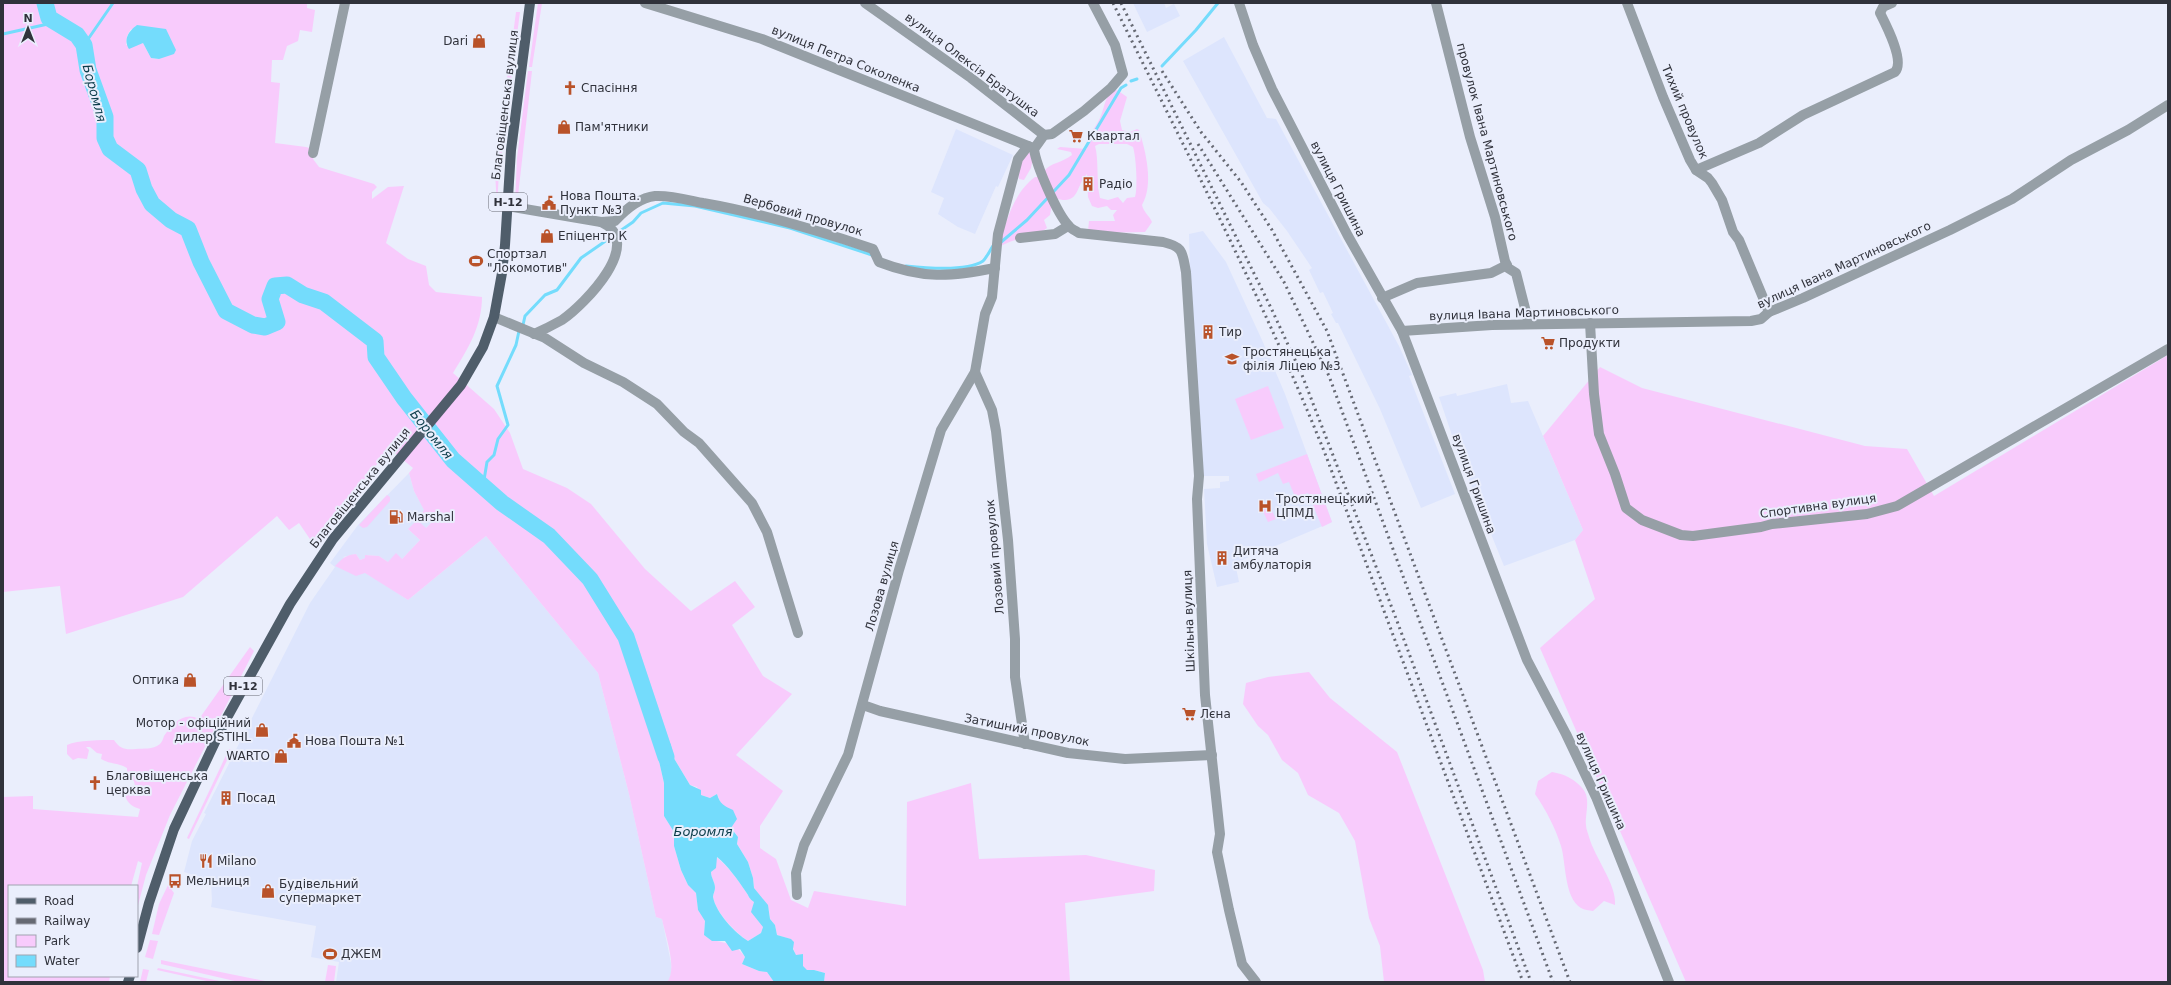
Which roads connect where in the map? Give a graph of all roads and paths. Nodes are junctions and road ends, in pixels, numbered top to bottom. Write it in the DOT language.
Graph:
graph roads {
  1 [pos="345,3"];
  2 [pos="530,3"];
  3 [pos="646,3"];
  4 [pos="865,3"];
  5 [pos="1093,3"];
  6 [pos="1239,3"];
  7 [pos="1436,3"];
  8 [pos="1627,3"];
  9 [pos="1892,3"];
  10 [pos="2168,104"];
  11 [pos="1044,135"];
  12 [pos="1031,147"];
  13 [pos="313,153"];
  14 [pos="1696,170"];
  15 [pos="508,206"];
  16 [pos="601,222"];
  17 [pos="1068,226"];
  18 [pos="1020,238"];
  19 [pos="1507,265"];
  20 [pos="995,268"];
  21 [pos="1382,298"];
  22 [pos="1769,312"];
  23 [pos="494,317"];
  24 [pos="1590,323"];
  25 [pos="1529,324"];
  26 [pos="1402,331"];
  27 [pos="534,334"];
  28 [pos="2168,349"];
  29 [pos="975,372"];
  30 [pos="798,633"];
  31 [pos="864,705"];
  32 [pos="1025,744"];
  33 [pos="1212,755"];
  34 [pos="797,896"];
  35 [pos="138,944"];
  36 [pos="1256,982"];
  37 [pos="1669,982"];
  1 -- 13 [label="street"];
  2 -- 15 [label="main road, Благовіщенська вулиця / Н-12"];
  3 -- 12 [label="street, вулиця Петра Соколенка"];
  4 -- 11 [label="street, вулиця Олексія Братушка"];
  5 -- 11 [label="street"];
  6 -- 21 [label="street, вулиця Гришина"];
  7 -- 19 [label="street, провулок Івана Мартиновського"];
  8 -- 14 [label="street, Тихий провулок"];
  9 -- 14 [label="street"];
  10 -- 22 [label="street, вулиця Івана Мартиновського"];
  11 -- 12 [label="street, Лозова вулиця"];
  12 -- 17 [label="street"];
  12 -- 20 [label="street, Лозова вулиця"];
  14 -- 22 [label="street, Тихий провулок"];
  15 -- 16 [label="street, Вербовий провулок"];
  15 -- 23 [label="main road, Благовіщенська вулиця / Н-12"];
  16 -- 20 [label="street, Вербовий провулок"];
  16 -- 27 [label="street, Вербовий провулок"];
  17 -- 18 [label="street"];
  17 -- 33 [label="street, Шкільна вулиця"];
  19 -- 21 [label="street"];
  19 -- 25 [label="street, провулок Івана Мартиновського"];
  20 -- 29 [label="street, Лозова вулиця"];
  21 -- 26 [label="street, вулиця Гришина"];
  22 -- 24 [label="street, вулиця Івана Мартиновського"];
  23 -- 27 [label="street"];
  23 -- 35 [label="main road, Благовіщенська вулиця / Н-12"];
  24 -- 25 [label="street, вулиця Івана Мартиновського"];
  24 -- 28 [label="street, Спортивна вулиця"];
  25 -- 26 [label="street, вулиця Івана Мартиновського"];
  26 -- 37 [label="street, вулиця Гришина"];
  27 -- 30 [label="street"];
  29 -- 31 [label="street, Лозова вулиця"];
  29 -- 32 [label="street, Лозовий провулок"];
  31 -- 32 [label="street, Затишний провулок"];
  31 -- 34 [label="street, Лозова вулиця"];
  32 -- 33 [label="street, Затишний провулок"];
  33 -- 36 [label="street, Шкільна вулиця"];
}
